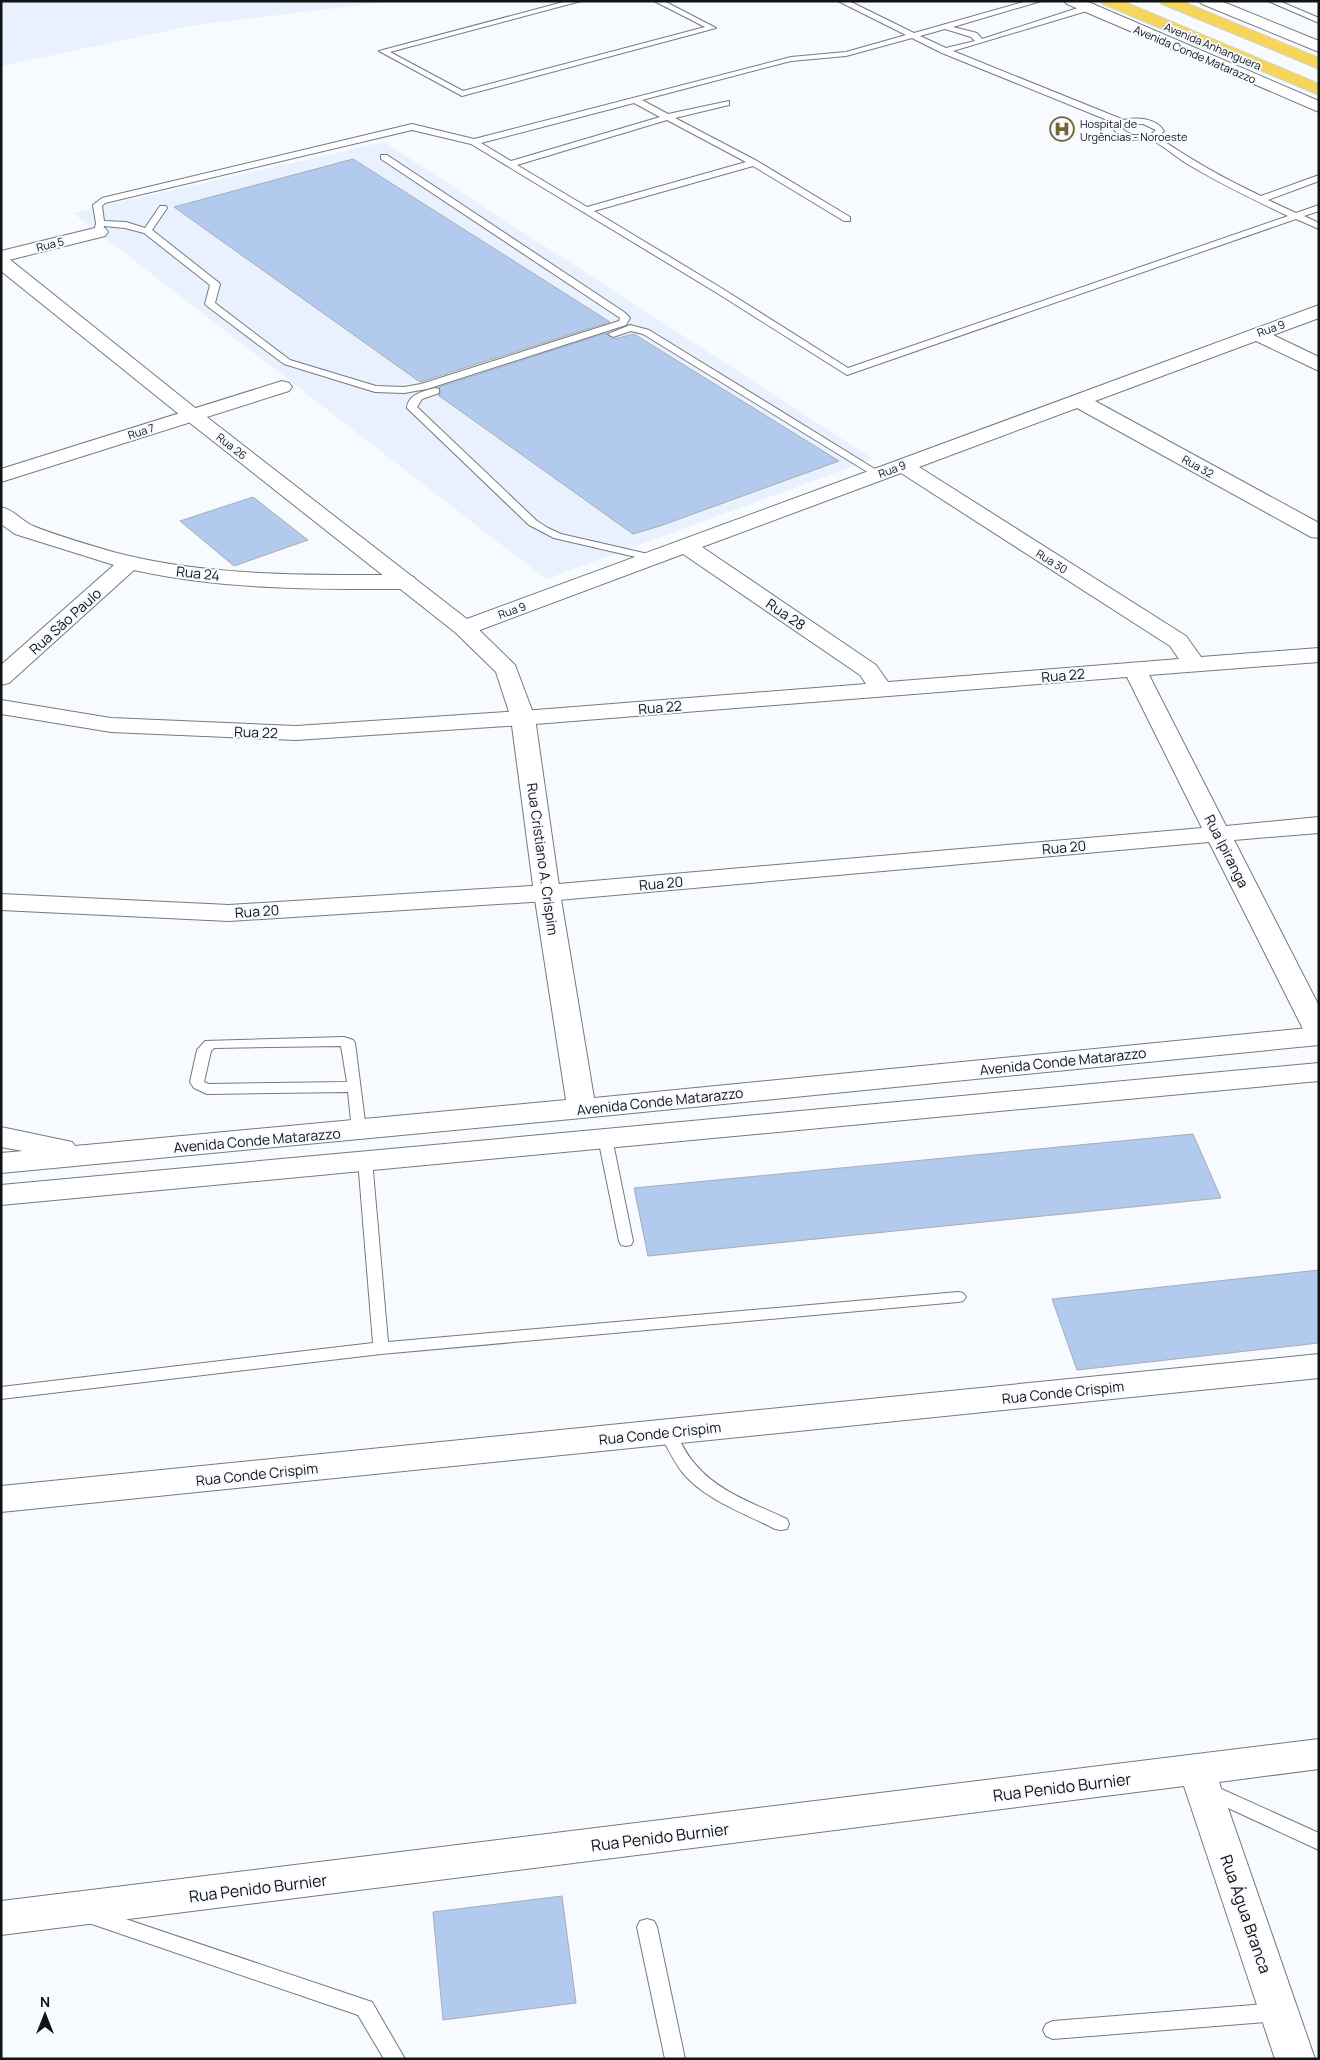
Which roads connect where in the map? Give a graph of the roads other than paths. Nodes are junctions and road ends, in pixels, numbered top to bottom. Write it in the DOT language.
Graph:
graph roads {
  1 [pos="578,1"];
  2 [pos="658,1"];
  3 [pos="842,1"];
  4 [pos="1037,1"];
  5 [pos="1108,1"];
  6 [pos="1167,1"];
  7 [pos="1207,1"];
  8 [pos="1272,1"];
  9 [pos="1079,4"];
  10 [pos="1319,21"];
  11 [pos="942,28"];
  12 [pos="911,35"];
  13 [pos="980,42"];
  14 [pos="1315,42"];
  15 [pos="945,51"];
  16 [pos="1226,51"];
  17 [pos="1319,64"];
  18 [pos="1230,69"];
  19 [pos="1319,90"];
  20 [pos="635,100"];
  21 [pos="726,103"];
  22 [pos="1319,107"];
  23 [pos="668,117"];
  24 [pos="1124,123"];
  25 [pos="1153,137"];
  26 [pos="474,142"];
  27 [pos="384,157"];
  28 [pos="754,163"];
  29 [pos="510,164"];
  30 [pos="1319,178"];
  31 [pos="1260,200"];
  32 [pos="163,208"];
  33 [pos="1319,208"];
  34 [pos="586,210"];
  35 [pos="1295,216"];
  36 [pos="847,219"];
  37 [pos="1319,226"];
  38 [pos="99,228"];
  39 [pos="147,231"];
  40 [pos="1,257"];
  41 [pos="1,262"];
  42 [pos="1319,311"];
  43 [pos="1257,334"];
  44 [pos="1319,365"];
  45 [pos="282,387"];
  46 [pos="1078,400"];
  47 [pos="192,415"];
  48 [pos="902,465"];
  49 [pos="878,474"];
  50 [pos="1,476"];
  51 [pos="1,514"];
  52 [pos="1319,532"];
  53 [pos="685,546"];
  54 [pos="653,558"];
  55 [pos="129,563"];
  56 [pos="406,582"];
  57 [pos="464,628"];
  58 [pos="1319,655"];
  59 [pos="1194,664"];
  60 [pos="1134,669"];
  61 [pos="1,678"];
  62 [pos="881,689"];
  63 [pos="1,707"];
  64 [pos="523,718"];
  65 [pos="1319,825"];
  66 [pos="1218,834"];
  67 [pos="547,893"];
  68 [pos="1,902"];
  69 [pos="1319,1034"];
  70 [pos="1319,1072"];
  71 [pos="356,1087"];
  72 [pos="582,1108"];
  73 [pos="359,1130"];
  74 [pos="1,1138"];
  75 [pos="605,1138"];
  76 [pos="96,1155"];
  77 [pos="365,1160"];
  78 [pos="1,1164"];
  79 [pos="1,1195"];
  80 [pos="626,1241"];
  81 [pos="958,1297"];
  82 [pos="381,1348"];
  83 [pos="1319,1366"];
  84 [pos="1,1394"];
  85 [pos="667,1432"];
  86 [pos="1,1499"];
  87 [pos="781,1524"];
  88 [pos="1319,1754"];
  89 [pos="1200,1779"];
  90 [pos="1319,1842"];
  91 [pos="76,1910"];
  92 [pos="1,1918"];
  93 [pos="647,1927"];
  94 [pos="1279,2012"];
  95 [pos="1053,2030"];
  96 [pos="395,2059"];
  97 [pos="675,2059"];
  98 [pos="1295,2059"];
  1 -- 2 [label="lane"];
  3 -- 12 [label="lane"];
  4 -- 11 [label="lane"];
  5 -- 16 [label="highway, Avenida Anhanguera"];
  6 -- 17 [label="highway, Avenida Anhanguera"];
  7 -- 14 [label="street"];
  8 -- 10 [label="lane"];
  9 -- 13 [label="lane"];
  9 -- 18 [label="street, Avenida Conde Matarazzo"];
  11 -- 12 [label="lane"];
  11 -- 13 [label="lane"];
  12 -- 15 [label="lane"];
  12 -- 20 [label="lane"];
  13 -- 15 [label="lane"];
  15 -- 24 [label="lane"];
  16 -- 18 [label="highway"];
  16 -- 19 [label="highway, Avenida Anhanguera"];
  18 -- 22 [label="street, Avenida Conde Matarazzo"];
  20 -- 23 [label="lane"];
  20 -- 26 [label="lane"];
  21 -- 23 [label="lane"];
  23 -- 28 [label="lane"];
  23 -- 29 [label="lane"];
  24 -- 25 [label="lane"];
  24 -- 25 [label="lane"];
  25 -- 31 [label="lane"];
  26 -- 29 [label="lane"];
  26 -- 38 [label="lane"];
  27 -- 39 [label="lane"];
  28 -- 34 [label="lane"];
  28 -- 36 [label="lane"];
  29 -- 34 [label="lane"];
  30 -- 31 [label="lane"];
  31 -- 35 [label="lane"];
  32 -- 39 [label="lane"];
  33 -- 35 [label="lane"];
  34 -- 35 [label="lane"];
  35 -- 37 [label="lane"];
  38 -- 39 [label="lane"];
  38 -- 40 [label="street, Rua 5"];
  41 -- 47 [label="street, Rua 26"];
  42 -- 43 [label="street, Rua 9"];
  43 -- 44 [label="street"];
  43 -- 46 [label="street, Rua 9"];
  45 -- 47 [label="street, Rua 7"];
  46 -- 48 [label="street, Rua 9"];
  46 -- 52 [label="street, Rua 32"];
  47 -- 50 [label="street, Rua 7"];
  47 -- 56 [label="street, Rua 26"];
  48 -- 49 [label="street, Rua 9"];
  48 -- 59 [label="street, Rua 30"];
  49 -- 53 [label="street, Rua 9"];
  49 -- 54 [label="lane"];
  51 -- 55 [label="street, Rua 24"];
  53 -- 54 [label="street, Rua 9"];
  53 -- 62 [label="street, Rua 28"];
  54 -- 57 [label="street, Rua 9"];
  55 -- 56 [label="street, Rua 24"];
  55 -- 61 [label="street, Rua São Paulo"];
  56 -- 57 [label="street, Rua 26"];
  57 -- 64 [label="street, Rua Cristiano A. Crispim"];
  58 -- 59 [label="street, Rua 22"];
  59 -- 60 [label="street, Rua 22"];
  60 -- 62 [label="street, Rua 22"];
  60 -- 66 [label="street, Rua Ipiranga"];
  62 -- 64 [label="street, Rua 22"];
  63 -- 64 [label="street, Rua 22"];
  64 -- 67 [label="street, Rua Cristiano A. Crispim"];
  65 -- 66 [label="street, Rua 20"];
  66 -- 67 [label="street, Rua 20"];
  66 -- 69 [label="street, Rua Ipiranga"];
  67 -- 68 [label="street, Rua 20"];
  67 -- 72 [label="street, Rua Cristiano A. Crispim"];
  69 -- 72 [label="street, Avenida Conde Matarazzo"];
  70 -- 75 [label="street"];
  71 -- 71 [label="lane"];
  71 -- 73 [label="lane"];
  72 -- 73 [label="street, Avenida Conde Matarazzo"];
  73 -- 76 [label="street, Avenida Conde Matarazzo"];
  73 -- 77 [label="street"];
  74 -- 76 [label="street"];
  75 -- 77 [label="street"];
  75 -- 80 [label="lane"];
  76 -- 78 [label="street, Avenida Conde Matarazzo"];
  77 -- 79 [label="street"];
  77 -- 82 [label="lane"];
  81 -- 82 [label="lane"];
  82 -- 84 [label="lane"];
  83 -- 85 [label="street, Rua Conde Crispim"];
  85 -- 86 [label="street, Rua Conde Crispim"];
  85 -- 87 [label="lane"];
  88 -- 89 [label="street, Rua Penido Burnier"];
  89 -- 90 [label="lane"];
  89 -- 91 [label="street, Rua Penido Burnier"];
  89 -- 94 [label="street, Rua Água Branca"];
  91 -- 92 [label="street, Rua Penido Burnier"];
  91 -- 96 [label="lane"];
  93 -- 97 [label="lane"];
  94 -- 95 [label="lane"];
  94 -- 98 [label="street, Rua Água Branca"];
}
